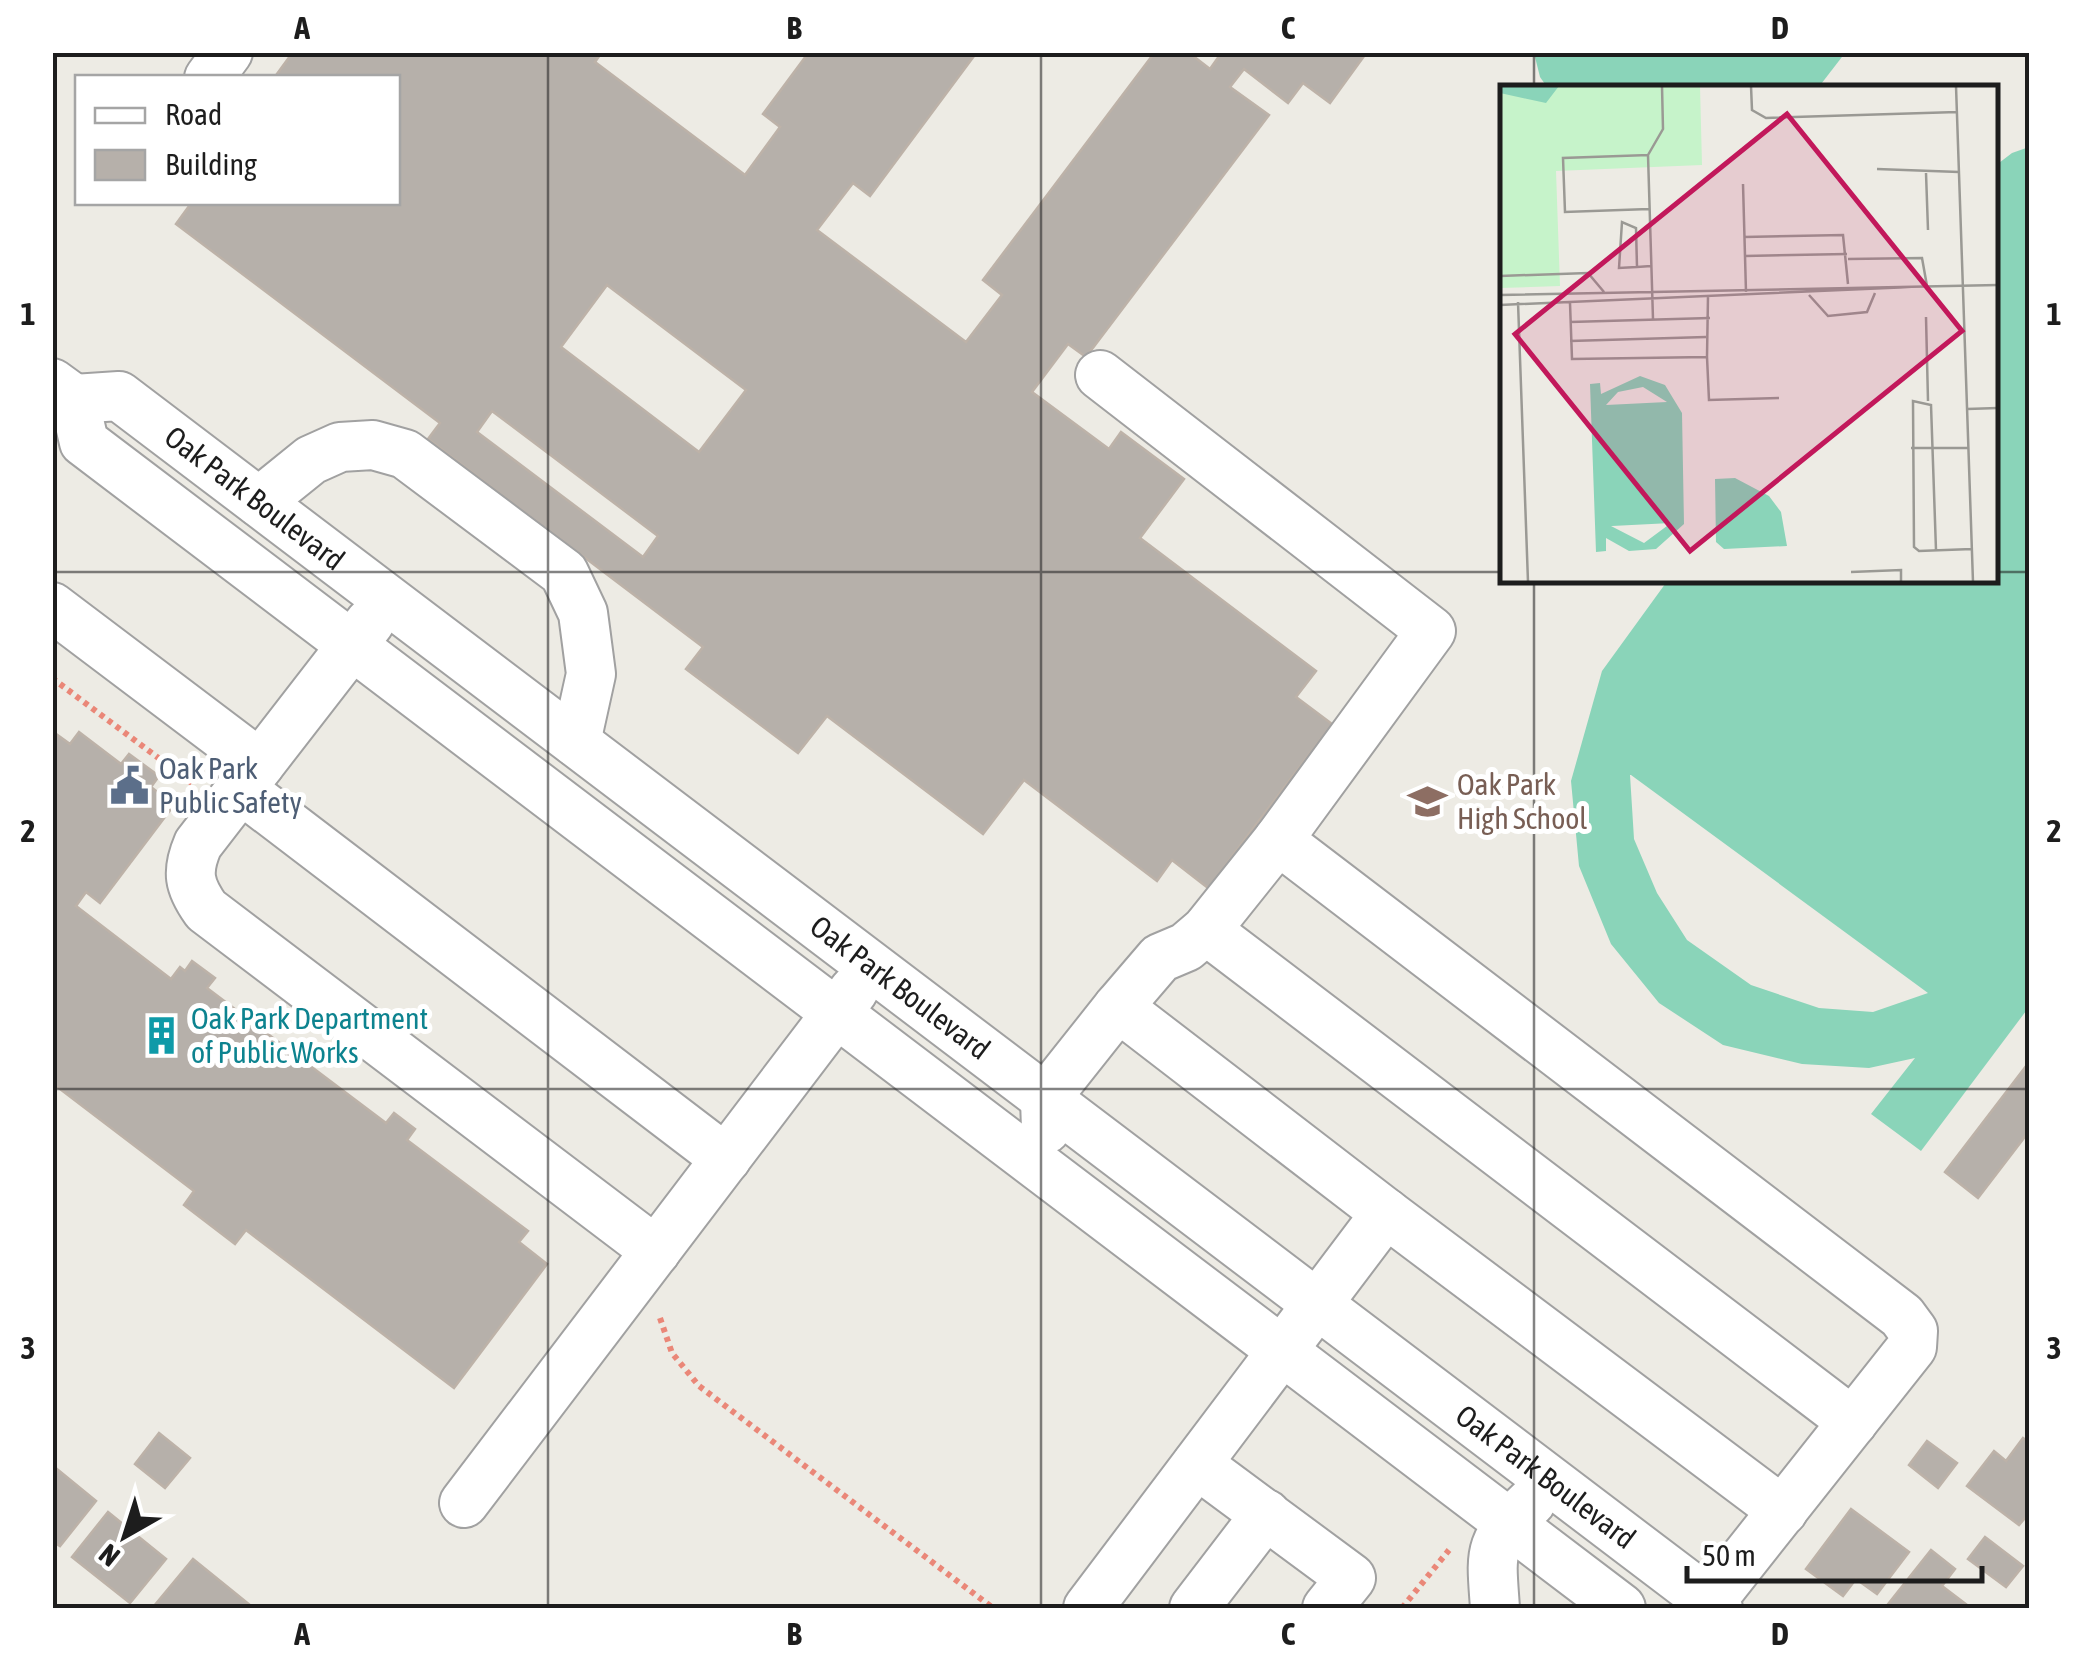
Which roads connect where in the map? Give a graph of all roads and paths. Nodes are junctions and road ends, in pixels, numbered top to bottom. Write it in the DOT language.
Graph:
graph roads {
  1 [pos="228,52"];
  2 [pos="211,75"];
  3 [pos="1100,375"];
  4 [pos="63,391"];
  5 [pos="259,502"];
  6 [pos="388,599"];
  7 [pos="52,607"];
  8 [pos="351,646"];
  9 [pos="576,742"];
  10 [pos="251,776"];
  11 [pos="1278,840"];
  12 [pos="1206,930"];
  13 [pos="872,968"];
  14 [pos="1118,1006"];
  15 [pos="836,1013"];
  16 [pos="1045,1100"];
  17 [pos="726,1159"];
  18 [pos="1047,1173"];
  19 [pos="1386,1213"];
  20 [pos="656,1251"];
  21 [pos="1317,1305"];
  22 [pos="1282,1351"];
  23 [pos="1853,1422"];
  24 [pos="1197,1464"];
  25 [pos="1552,1483"];
  26 [pos="464,1504"];
  27 [pos="1783,1511"];
  28 [pos="1266,1514"];
  29 [pos="1510,1523"];
  30 [pos="1450,1548"];
  31 [pos="1714,1605"];
  32 [pos="1088,1608"];
  33 [pos="1194,1608"];
  34 [pos="1327,1608"];
  35 [pos="1402,1608"];
  36 [pos="1495,1608"];
  37 [pos="1621,1608"];
  1 -- 2 [label="street"];
  3 -- 11 [label="street"];
  4 -- 5 [label="street, Oak Park Boulevard"];
  4 -- 8 [label="street, Oak Park Boulevard"];
  5 -- 6 [label="street, Oak Park Boulevard"];
  5 -- 9 [label="street"];
  6 -- 8 [label="street"];
  6 -- 9 [label="street, Oak Park Boulevard"];
  7 -- 10 [label="street"];
  8 -- 10 [label="street"];
  8 -- 15 [label="street, Oak Park Boulevard"];
  9 -- 13 [label="street, Oak Park Boulevard"];
  10 -- 17 [label="street"];
  10 -- 20 [label="street"];
  11 -- 12 [label="street"];
  11 -- 23 [label="street"];
  12 -- 14 [label="street"];
  12 -- 23 [label="street"];
  13 -- 15 [label="street"];
  13 -- 16 [label="street, Oak Park Boulevard"];
  14 -- 16 [label="street"];
  14 -- 19 [label="street"];
  15 -- 17 [label="street"];
  15 -- 18 [label="street, Oak Park Boulevard"];
  16 -- 18 [label="street"];
  16 -- 21 [label="street, Oak Park Boulevard"];
  17 -- 20 [label="street"];
  18 -- 22 [label="street, Oak Park Boulevard"];
  19 -- 21 [label="street"];
  19 -- 27 [label="street"];
  20 -- 26 [label="street"];
  21 -- 22 [label="street"];
  21 -- 25 [label="street, Oak Park Boulevard"];
  22 -- 24 [label="street"];
  22 -- 29 [label="street, Oak Park Boulevard"];
  23 -- 27 [label="street"];
  24 -- 28 [label="street"];
  24 -- 32 [label="street"];
  25 -- 29 [label="street"];
  25 -- 31 [label="street, Oak Park Boulevard"];
  27 -- 31 [label="street"];
  28 -- 33 [label="street"];
  28 -- 34 [label="street"];
  29 -- 36 [label="street"];
  29 -- 37 [label="street, Oak Park Boulevard"];
  30 -- 35 [label="path"];
}
